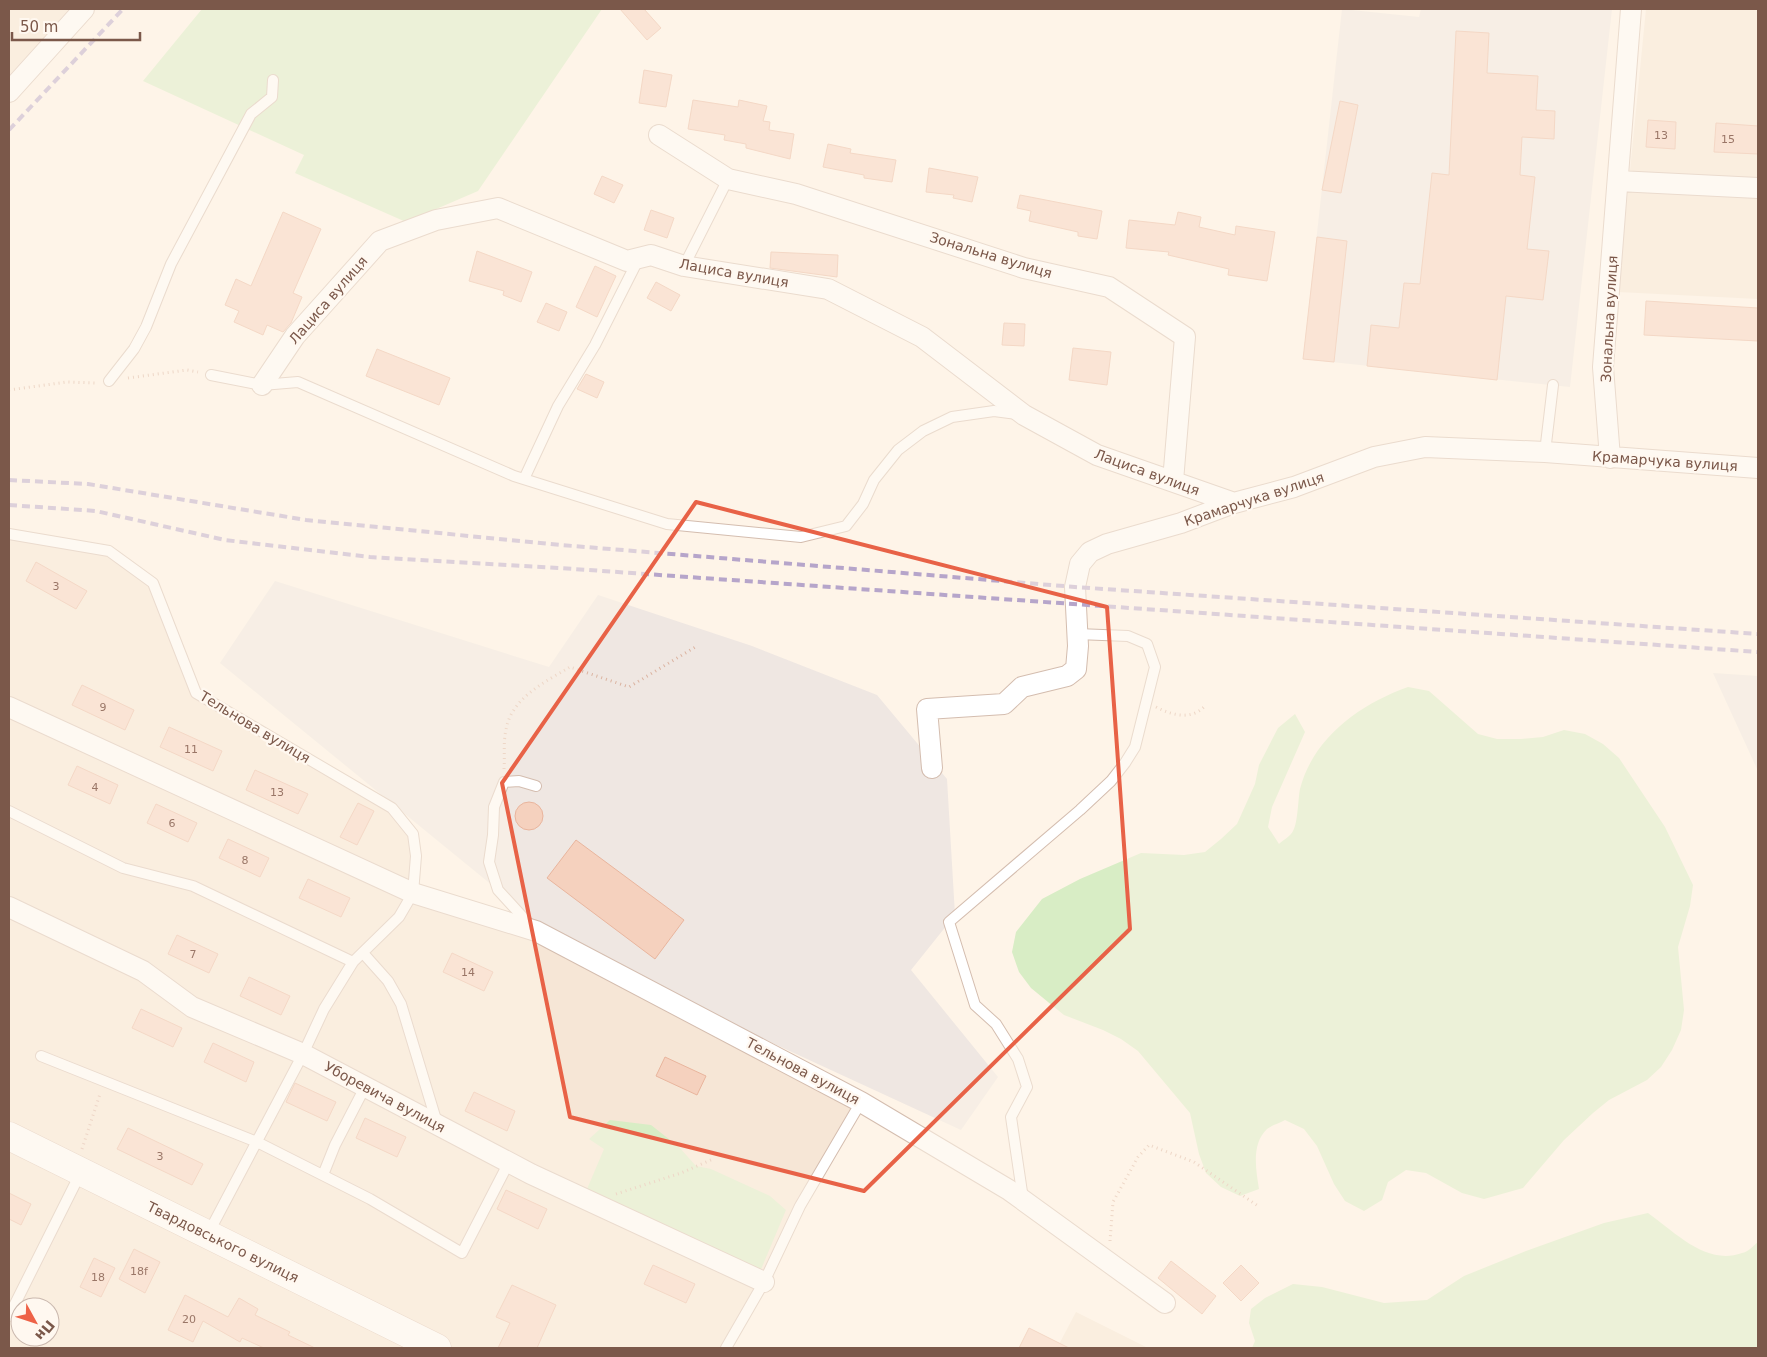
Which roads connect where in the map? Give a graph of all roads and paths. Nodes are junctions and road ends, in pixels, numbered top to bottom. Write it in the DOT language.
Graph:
graph roads {
  1 [pos="84,9"];
  2 [pos="1631,9"];
  3 [pos="273,80"];
  4 [pos="9,92"];
  5 [pos="659,135"];
  6 [pos="728,180"];
  7 [pos="1618,181"];
  8 [pos="1758,188"];
  9 [pos="640,258"];
  10 [pos="684,266"];
  11 [pos="211,375"];
  12 [pos="109,381"];
  13 [pos="262,385"];
  14 [pos="1553,386"];
  15 [pos="1024,415"];
  16 [pos="1545,452"];
  17 [pos="1610,458"];
  18 [pos="1758,468"];
  19 [pos="524,479"];
  20 [pos="1173,481"];
  21 [pos="1234,504"];
  22 [pos="9,534"];
  23 [pos="1077,634"];
  24 [pos="697,646"];
  25 [pos="1147,702"];
  26 [pos="1205,706"];
  27 [pos="9,707"];
  28 [pos="932,768"];
  29 [pos="504,782"];
  30 [pos="536,786"];
  31 [pos="9,811"];
  32 [pos="413,893"];
  33 [pos="9,907"];
  34 [pos="536,931"];
  35 [pos="363,953"];
  36 [pos="354,962"];
  37 [pos="303,1054"];
  38 [pos="41,1056"];
  39 [pos="104,1081"];
  40 [pos="365,1087"];
  41 [pos="861,1102"];
  42 [pos="437,1125"];
  43 [pos="9,1136"];
  44 [pos="256,1142"];
  45 [pos="713,1159"];
  46 [pos="509,1162"];
  47 [pos="82,1172"];
  48 [pos="323,1176"];
  49 [pos="1023,1200"];
  50 [pos="589,1201"];
  51 [pos="1258,1206"];
  52 [pos="208,1234"];
  53 [pos="1108,1264"];
  54 [pos="764,1282"];
  55 [pos="1165,1303"];
  56 [pos="9,1316"];
  57 [pos="437,1348"];
  58 [pos="726,1348"];
  1 -- 4 [label="street"];
  2 -- 7 [label="street, Зональна вулиця"];
  3 -- 12 [label="lane"];
  5 -- 6 [label="street, Зональна вулиця"];
  6 -- 10 [label="lane"];
  6 -- 20 [label="street, Зональна вулиця"];
  7 -- 8 [label="street"];
  7 -- 17 [label="street, Зональна вулиця"];
  9 -- 10 [label="street, Лациса вулиця"];
  9 -- 13 [label="street, Лациса вулиця"];
  9 -- 19 [label="lane"];
  10 -- 15 [label="street, Лациса вулиця"];
  11 -- 13 [label="lane"];
  13 -- 19 [label="lane"];
  14 -- 16 [label="lane"];
  15 -- 19 [label="lane"];
  15 -- 20 [label="street, Лациса вулиця"];
  16 -- 17 [label="street, Крамарчука вулиця"];
  16 -- 21 [label="street, Крамарчука вулиця"];
  17 -- 18 [label="street, Крамарчука вулиця"];
  20 -- 21 [label="street, Лациса вулиця"];
  21 -- 23 [label="street, Крамарчука вулиця"];
  22 -- 32 [label="lane, Тельнова вулиця"];
  23 -- 25 [label="lane"];
  23 -- 28 [label="street, Крамарчука вулиця"];
  24 -- 29 [label="path"];
  25 -- 26 [label="path"];
  25 -- 49 [label="lane"];
  27 -- 32 [label="street, Тельнова вулиця"];
  29 -- 30 [label="lane"];
  29 -- 34 [label="lane"];
  31 -- 36 [label="lane"];
  32 -- 34 [label="street, Тельнова вулиця"];
  32 -- 35 [label="lane"];
  33 -- 37 [label="street, Уборевича вулиця"];
  34 -- 41 [label="street, Тельнова вулиця"];
  35 -- 36 [label="lane"];
  35 -- 42 [label="lane"];
  36 -- 37 [label="lane"];
  37 -- 40 [label="street, Уборевича вулиця"];
  37 -- 44 [label="lane"];
  38 -- 39 [label="lane"];
  39 -- 44 [label="lane"];
  39 -- 47 [label="path"];
  40 -- 42 [label="street, Уборевича вулиця"];
  40 -- 48 [label="lane"];
  41 -- 49 [label="street, Тельнова вулиця"];
  41 -- 54 [label="lane"];
  42 -- 46 [label="street, Уборевича вулиця"];
  43 -- 47 [label="main road, Твардовського вулиця"];
  44 -- 48 [label="lane"];
  44 -- 52 [label="lane"];
  45 -- 50 [label="path"];
  46 -- 48 [label="lane"];
  46 -- 50 [label="street, Уборевича вулиця"];
  47 -- 52 [label="main road, Твардовського вулиця"];
  47 -- 56 [label="lane"];
  49 -- 53 [label="street, Тельнова вулиця"];
  50 -- 54 [label="street, Уборевича вулиця"];
  51 -- 53 [label="path"];
  52 -- 57 [label="main road, Твардовського вулиця"];
  53 -- 55 [label="street, Тельнова вулиця"];
  54 -- 58 [label="lane"];
}
